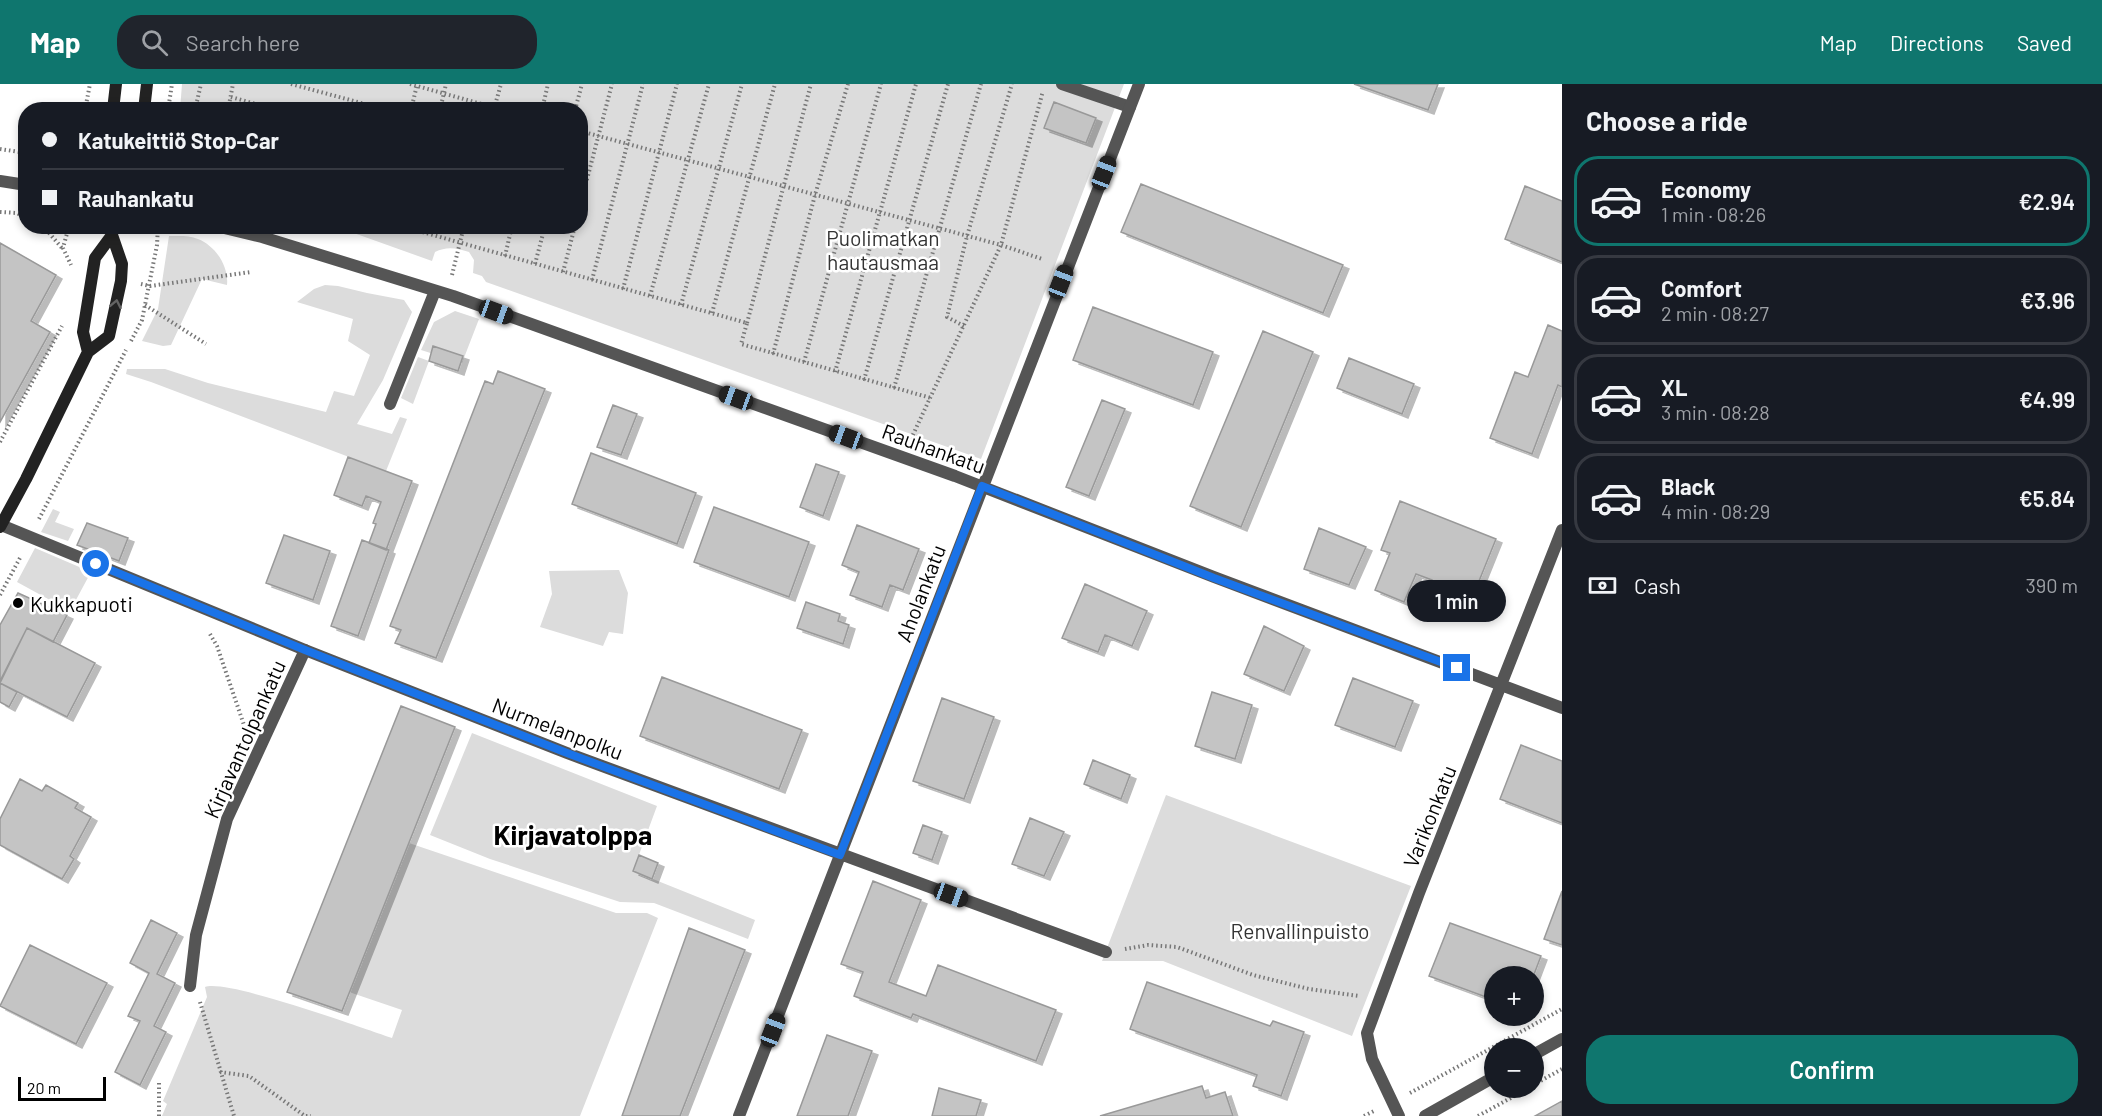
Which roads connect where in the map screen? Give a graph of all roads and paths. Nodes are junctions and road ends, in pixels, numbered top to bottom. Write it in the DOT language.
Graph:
graph roads {
  1 [pos="90,84"];
  2 [pos="116,84"];
  3 [pos="147,84"];
  4 [pos="172,84"];
  5 [pos="201,84"];
  6 [pos="233,84"];
  7 [pos="291,84"];
  8 [pos="410,84"];
  9 [pos="446,84"];
  10 [pos="501,84"];
  11 [pos="548,84"];
  12 [pos="582,84"];
  13 [pos="612,84"];
  14 [pos="643,84"];
  15 [pos="677,84"];
  16 [pos="709,84"];
  17 [pos="742,84"];
  18 [pos="775,84"];
  19 [pos="811,84"];
  20 [pos="848,84"];
  21 [pos="881,84"];
  22 [pos="916,84"];
  23 [pos="948,84"];
  24 [pos="981,84"];
  25 [pos="1012,84"];
  26 [pos="1044,84"];
  27 [pos="1062,84"];
  28 [pos="1138,84"];
  29 [pos="417,85"];
  30 [pos="444,93"];
  31 [pos="231,97"];
  32 [pos="87,102"];
  33 [pos="114,102"];
  34 [pos="145,102"];
  35 [pos="169,102"];
  36 [pos="197,102"];
  37 [pos="230,102"];
  38 [pos="249,102"];
  39 [pos="356,102"];
  40 [pos="413,102"];
  41 [pos="442,102"];
  42 [pos="475,102"];
  43 [pos="496,102"];
  44 [pos="544,102"];
  45 [pos="577,102"];
  46 [pos="1130,107"];
  47 [pos="588,133"];
  48 [pos="599,135"];
  49 [pos="627,143"];
  50 [pos="0,149"];
  51 [pos="18,152"];
  52 [pos="659,152"];
  53 [pos="688,160"];
  54 [pos="719,168"];
  55 [pos="588,176"];
  56 [pos="750,177"];
  57 [pos="0,181"];
  58 [pos="18,184"];
  59 [pos="783,185"];
  60 [pos="815,195"];
  61 [pos="848,203"];
  62 [pos="0,212"];
  63 [pos="880,212"];
  64 [pos="18,214"];
  65 [pos="908,220"];
  66 [pos="940,228"];
  67 [pos="50,234"];
  68 [pos="67,234"];
  69 [pos="111,234"];
  70 [pos="114,234"];
  71 [pos="157,234"];
  72 [pos="249,234"];
  73 [pos="433,234"];
  74 [pos="462,234"];
  75 [pos="510,234"];
  76 [pos="543,234"];
  77 [pos="573,234"];
  78 [pos="967,236"];
  79 [pos="460,242"];
  80 [pos="1001,245"];
  81 [pos="63,248"];
  82 [pos="505,256"];
  83 [pos="1042,260"];
  84 [pos="535,264"];
  85 [pos="72,267"];
  86 [pos="251,272"];
  87 [pos="563,272"];
  88 [pos="452,276"];
  89 [pos="592,280"];
  90 [pos="150,286"];
  91 [pos="623,289"];
  92 [pos="435,291"];
  93 [pos="650,296"];
  94 [pos="145,305"];
  95 [pos="681,305"];
  96 [pos="712,313"];
  97 [pos="66,317"];
  98 [pos="747,323"];
  99 [pos="964,326"];
  100 [pos="206,344"];
  101 [pos="88,352"];
  102 [pos="773,354"];
  103 [pos="804,362"];
  104 [pos="835,372"];
  105 [pos="864,380"];
  106 [pos="894,388"];
  107 [pos="931,398"];
  108 [pos="390,404"];
  109 [pos="911,440"];
  110 [pos="0,442"];
  111 [pos="982,486"];
  112 [pos="1,526"];
  113 [pos="1562,530"];
  114 [pos="30,537"];
  115 [pos="0,595"];
  116 [pos="194,604"];
  117 [pos="305,650"];
  118 [pos="1502,685"];
  119 [pos="1562,708"];
  120 [pos="255,758"];
  121 [pos="840,855"];
  122 [pos="1106,952"];
  123 [pos="192,968"];
  124 [pos="190,986"];
  125 [pos="1380,998"];
  126 [pos="1562,1009"];
  127 [pos="1562,1039"];
  128 [pos="1544,1049"];
  129 [pos="1562,1069"];
  130 [pos="220,1072"];
  131 [pos="1544,1079"];
  132 [pos="159,1080"];
  133 [pos="1484,1083"];
  134 [pos="1511,1098"];
  135 [pos="1393,1102"];
  136 [pos="159,1116"];
  137 [pos="234,1116"];
  138 [pos="305,1116"];
  139 [pos="311,1116"];
  140 [pos="739,1116"];
  141 [pos="1364,1116"];
  142 [pos="1399,1116"];
  143 [pos="1425,1116"];
  144 [pos="1478,1116"];
  1 -- 32 [label="path"];
  2 -- 33 [label="main road"];
  3 -- 34 [label="main road"];
  4 -- 35 [label="path"];
  5 -- 36 [label="path"];
  6 -- 31 [label="path"];
  7 -- 39 [label="path"];
  8 -- 29 [label="path"];
  9 -- 30 [label="path"];
  10 -- 43 [label="path"];
  11 -- 44 [label="path"];
  12 -- 45 [label="path"];
  13 -- 48 [label="path"];
  14 -- 49 [label="path"];
  15 -- 52 [label="path"];
  16 -- 53 [label="path"];
  17 -- 54 [label="path"];
  18 -- 56 [label="path"];
  19 -- 59 [label="path"];
  20 -- 60 [label="path"];
  21 -- 61 [label="path"];
  22 -- 63 [label="path"];
  23 -- 65 [label="path"];
  24 -- 66 [label="path"];
  25 -- 78 [label="path"];
  26 -- 80 [label="path"];
  27 -- 46 [label="street"];
  28 -- 46 [label="street, Aholankatu"];
  29 -- 30 [label="path"];
  29 -- 40 [label="path"];
  30 -- 41 [label="path"];
  30 -- 42 [label="path"];
  31 -- 37 [label="path"];
  31 -- 38 [label="path"];
  46 -- 111 [label="street, Aholankatu"];
  47 -- 48 [label="path"];
  48 -- 49 [label="path"];
  48 -- 55 [label="path"];
  49 -- 52 [label="path"];
  49 -- 89 [label="path"];
  50 -- 51 [label="path"];
  52 -- 53 [label="path"];
  52 -- 91 [label="path"];
  53 -- 54 [label="path"];
  53 -- 93 [label="path"];
  54 -- 56 [label="path"];
  54 -- 95 [label="path"];
  56 -- 59 [label="path"];
  56 -- 96 [label="path"];
  57 -- 58 [label="street"];
  59 -- 60 [label="path"];
  59 -- 98 [label="path"];
  60 -- 61 [label="path"];
  60 -- 102 [label="path"];
  61 -- 63 [label="path"];
  61 -- 103 [label="path"];
  62 -- 64 [label="path"];
  63 -- 65 [label="path"];
  63 -- 104 [label="path"];
  65 -- 66 [label="path"];
  65 -- 105 [label="path"];
  66 -- 78 [label="path"];
  66 -- 106 [label="path"];
  67 -- 81 [label="path"];
  68 -- 81 [label="path"];
  69 -- 101 [label="main road"];
  101 -- 70 [label="main road, one-way"];
  71 -- 90 [label="path"];
  72 -- 92 [label="street, Rauhankatu"];
  73 -- 79 [label="path"];
  74 -- 79 [label="path"];
  75 -- 82 [label="path"];
  76 -- 84 [label="path"];
  77 -- 87 [label="path"];
  78 -- 80 [label="path"];
  78 -- 99 [label="path"];
  79 -- 82 [label="path"];
  79 -- 88 [label="path"];
  80 -- 83 [label="path"];
  80 -- 99 [label="path"];
  81 -- 85 [label="path"];
  82 -- 84 [label="path"];
  84 -- 87 [label="path"];
  86 -- 90 [label="path"];
  87 -- 89 [label="path"];
  89 -- 91 [label="path"];
  90 -- 94 [label="path"];
  91 -- 93 [label="path"];
  92 -- 108 [label="street"];
  92 -- 111 [label="street, Rauhankatu"];
  93 -- 95 [label="path"];
  94 -- 100 [label="path"];
  94 -- 114 [label="path"];
  95 -- 96 [label="path"];
  96 -- 98 [label="path"];
  97 -- 110 [label="path"];
  98 -- 102 [label="path"];
  99 -- 107 [label="path"];
  101 -- 112 [label="main road"];
  102 -- 103 [label="path"];
  103 -- 104 [label="path"];
  104 -- 105 [label="path"];
  105 -- 106 [label="path"];
  106 -- 107 [label="path"];
  107 -- 109 [label="path"];
  111 -- 118 [label="street, Rauhankatu"];
  111 -- 121 [label="street, Aholankatu"];
  112 -- 114 [label="street, Nurmelanpolku"];
  113 -- 118 [label="street, Varikonkatu"];
  114 -- 115 [label="path"];
  114 -- 116 [label="street, Nurmelanpolku"];
  116 -- 117 [label="street, Nurmelanpolku"];
  116 -- 120 [label="path"];
  117 -- 120 [label="street, Kirjavantolpankatu"];
  117 -- 121 [label="street, Nurmelanpolku"];
  118 -- 119 [label="street, Rauhankatu"];
  118 -- 125 [label="street, Varikonkatu"];
  120 -- 123 [label="street, Kirjavantolpankatu"];
  121 -- 122 [label="street, Nurmelanpolku"];
  121 -- 140 [label="street, Aholankatu"];
  122 -- 125 [label="path"];
  123 -- 124 [label="street, Kirjavantolpankatu"];
  123 -- 130 [label="path"];
  125 -- 135 [label="street, Varikonkatu"];
  126 -- 135 [label="path"];
  127 -- 128 [label="street"];
  129 -- 131 [label="path"];
  130 -- 137 [label="path"];
  130 -- 138 [label="path"];
  132 -- 136 [label="path"];
  133 -- 143 [label="street"];
  134 -- 144 [label="path"];
  135 -- 141 [label="path"];
  135 -- 142 [label="street, Varikonkatu"];
  138 -- 139 [label="path"];
}
